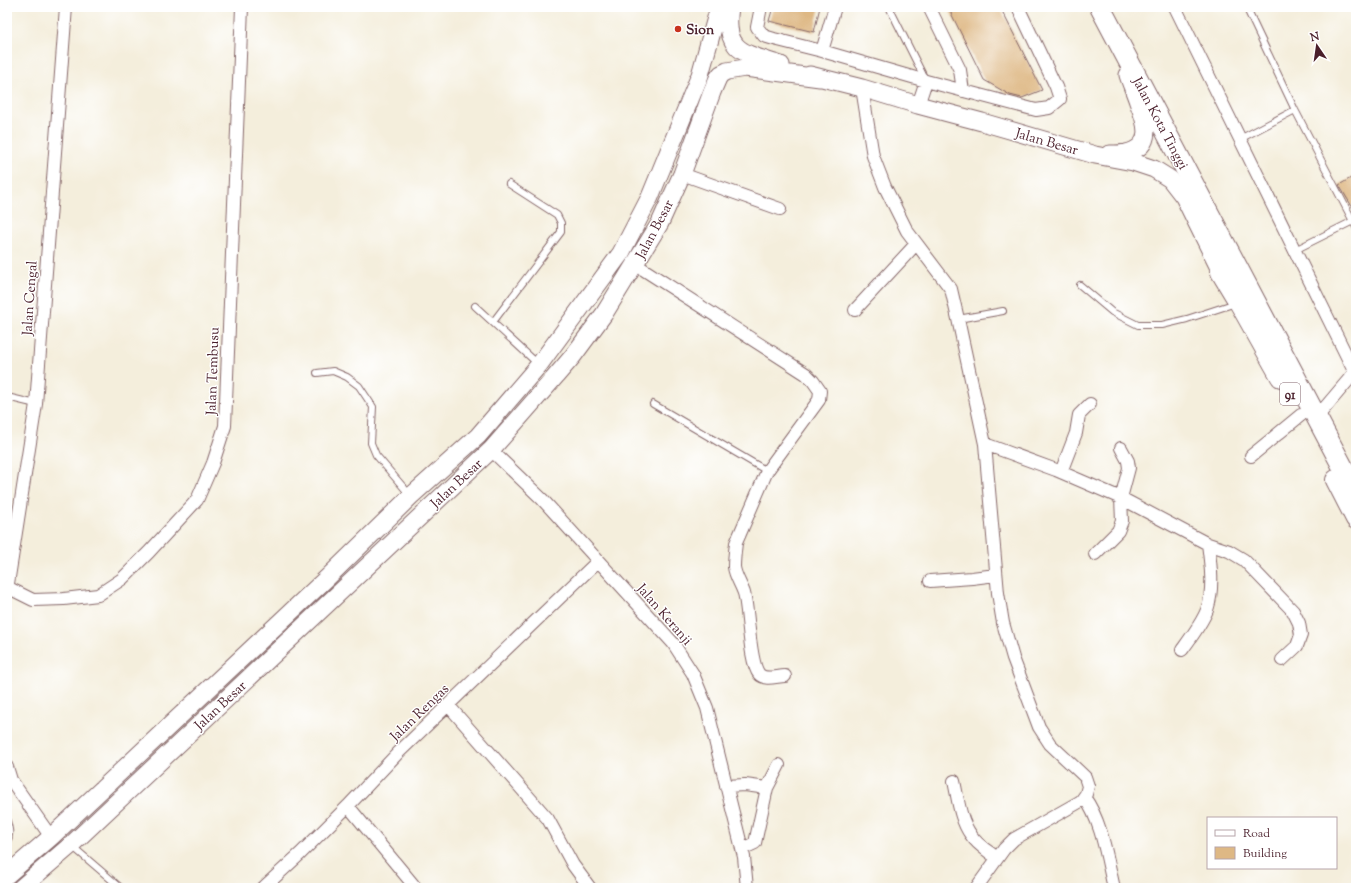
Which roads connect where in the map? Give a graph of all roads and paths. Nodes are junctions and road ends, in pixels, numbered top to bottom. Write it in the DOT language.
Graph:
graph roads {
  1 [pos="66,7"];
  2 [pos="242,7"];
  3 [pos="719,7"];
  4 [pos="730,7"];
  5 [pos="761,7"];
  6 [pos="835,7"];
  7 [pos="889,7"];
  8 [pos="929,7"];
  9 [pos="1018,7"];
  10 [pos="1100,7"];
  11 [pos="1175,7"];
  12 [pos="1246,7"];
  13 [pos="1108,25"];
  14 [pos="822,51"];
  15 [pos="820,78"];
  16 [pos="926,81"];
  17 [pos="862,88"];
  18 [pos="963,91"];
  19 [pos="918,105"];
  20 [pos="1296,110"];
  21 [pos="1240,139"];
  22 [pos="1095,155"];
  23 [pos="682,174"];
  24 [pos="509,184"];
  25 [pos="780,209"];
  26 [pos="1355,224"];
  27 [pos="916,244"];
  28 [pos="1295,250"];
  29 [pos="635,264"];
  30 [pos="1221,272"];
  31 [pos="1080,285"];
  32 [pos="1239,302"];
  33 [pos="475,306"];
  34 [pos="855,310"];
  35 [pos="1003,311"];
  36 [pos="958,319"];
  37 [pos="493,322"];
  38 [pos="539,365"];
  39 [pos="317,373"];
  40 [pos="1356,373"];
  41 [pos="7,397"];
  42 [pos="36,404"];
  43 [pos="653,404"];
  44 [pos="1090,404"];
  45 [pos="1309,416"];
  46 [pos="985,444"];
  47 [pos="1121,448"];
  48 [pos="491,450"];
  49 [pos="1251,456"];
  50 [pos="767,471"];
  51 [pos="1061,472"];
  52 [pos="1356,492"];
  53 [pos="411,496"];
  54 [pos="1121,498"];
  55 [pos="1356,519"];
  56 [pos="1208,544"];
  57 [pos="1095,554"];
  58 [pos="598,561"];
  59 [pos="996,575"];
  60 [pos="930,581"];
  61 [pos="7,587"];
  62 [pos="7,590"];
  63 [pos="1182,650"];
  64 [pos="1282,660"];
  65 [pos="785,676"];
  66 [pos="448,705"];
  67 [pos="779,765"];
  68 [pos="7,767"];
  69 [pos="954,781"];
  70 [pos="726,786"];
  71 [pos="767,788"];
  72 [pos="1084,797"];
  73 [pos="348,806"];
  74 [pos="7,821"];
  75 [pos="51,837"];
  76 [pos="7,841"];
  77 [pos="71,844"];
  78 [pos="742,849"];
  79 [pos="997,858"];
  80 [pos="7,875"];
  81 [pos="21,888"];
  82 [pos="121,888"];
  83 [pos="263,888"];
  84 [pos="416,888"];
  85 [pos="590,888"];
  86 [pos="747,888"];
  87 [pos="976,888"];
  88 [pos="1114,888"];
  1 -- 42 [label="street, Jalan Cengal"];
  2 -- 61 [label="street, Jalan Tembusu"];
  3 -- 38 [label="main road, Jalan Besar"];
  4 -- 15 [label="main road, Jalan Besar"];
  5 -- 14 [label="street"];
  6 -- 14 [label="street"];
  7 -- 16 [label="lane"];
  8 -- 18 [label="street"];
  9 -- 18 [label="street"];
  10 -- 13 [label="highway, Jalan Kota Tinggi"];
  11 -- 21 [label="street"];
  12 -- 20 [label="lane"];
  13 -- 22 [label="main road"];
  13 -- 45 [label="highway, Jalan Kota Tinggi"];
  14 -- 16 [label="street"];
  15 -- 17 [label="main road, Jalan Besar"];
  15 -- 23 [label="main road, Jalan Besar"];
  16 -- 18 [label="street"];
  16 -- 19 [label="street"];
  17 -- 19 [label="main road, Jalan Besar"];
  17 -- 27 [label="street"];
  19 -- 22 [label="main road, Jalan Besar"];
  20 -- 21 [label="lane"];
  20 -- 26 [label="lane"];
  21 -- 28 [label="street"];
  22 -- 30 [label="main road, Jalan Besar"];
  23 -- 25 [label="street"];
  23 -- 29 [label="main road, Jalan Besar"];
  24 -- 37 [label="lane"];
  26 -- 28 [label="lane"];
  27 -- 34 [label="street"];
  27 -- 36 [label="street"];
  28 -- 40 [label="street"];
  29 -- 48 [label="main road, Jalan Besar"];
  29 -- 50 [label="street"];
  30 -- 32 [label="highway, 91"];
  31 -- 32 [label="lane"];
  32 -- 45 [label="highway, 91"];
  33 -- 37 [label="lane"];
  35 -- 36 [label="lane"];
  36 -- 46 [label="street"];
  37 -- 38 [label="lane"];
  38 -- 53 [label="main road, Jalan Besar"];
  39 -- 53 [label="lane"];
  40 -- 45 [label="street"];
  41 -- 42 [label="lane"];
  42 -- 61 [label="street, Jalan Cengal"];
  43 -- 50 [label="lane"];
  44 -- 51 [label="street"];
  45 -- 49 [label="street"];
  45 -- 52 [label="highway"];
  45 -- 55 [label="highway, 91"];
  46 -- 51 [label="street"];
  46 -- 59 [label="street"];
  47 -- 54 [label="street"];
  48 -- 58 [label="street, Jalan Keranji"];
  48 -- 77 [label="main road, Jalan Besar"];
  50 -- 65 [label="street"];
  51 -- 54 [label="street"];
  53 -- 75 [label="main road, Jalan Besar"];
  54 -- 56 [label="street"];
  54 -- 57 [label="street"];
  56 -- 63 [label="street"];
  56 -- 64 [label="street"];
  58 -- 66 [label="street, Jalan Rengas"];
  58 -- 70 [label="street, Jalan Keranji"];
  59 -- 60 [label="street"];
  59 -- 72 [label="street"];
  61 -- 62 [label="street, Jalan Cengal"];
  66 -- 73 [label="street, Jalan Rengas"];
  66 -- 85 [label="street"];
  67 -- 71 [label="street"];
  68 -- 75 [label="street"];
  69 -- 79 [label="street"];
  70 -- 71 [label="street"];
  70 -- 78 [label="street, Jalan Keranji"];
  71 -- 78 [label="street"];
  72 -- 79 [label="street"];
  72 -- 88 [label="street"];
  73 -- 83 [label="street, Jalan Rengas"];
  73 -- 84 [label="street"];
  74 -- 76 [label="lane"];
  75 -- 80 [label="main road, Jalan Besar"];
  77 -- 81 [label="main road, Jalan Besar"];
  77 -- 82 [label="lane"];
  78 -- 86 [label="street, Jalan Keranji"];
  79 -- 87 [label="street"];
}
